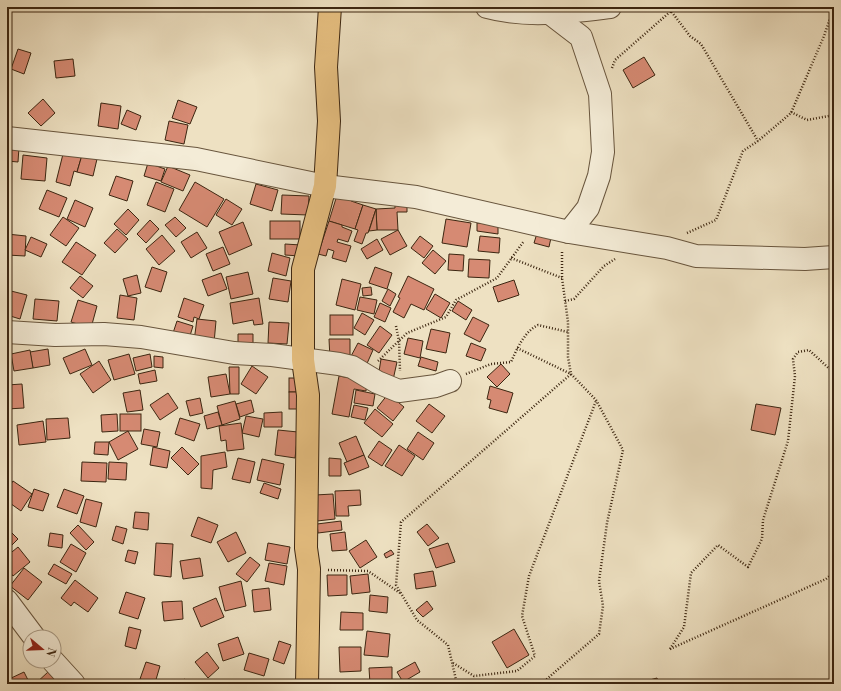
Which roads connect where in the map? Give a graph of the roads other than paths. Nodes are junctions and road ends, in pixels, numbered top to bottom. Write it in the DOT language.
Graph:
graph roads {
  1 [pos="330,7"];
  2 [pos="486,7"];
  3 [pos="610,7"];
  4 [pos="551,14"];
  5 [pos="7,138"];
  6 [pos="325,186"];
  7 [pos="565,231"];
  8 [pos="834,257"];
  9 [pos="7,332"];
  10 [pos="303,360"];
  11 [pos="450,380"];
  12 [pos="7,601"];
  13 [pos="28,629"];
  14 [pos="60,669"];
  15 [pos="74,684"];
  16 [pos="307,684"];
  1 -- 6 [label="main road"];
  2 -- 4 [label="street"];
  3 -- 4 [label="street"];
  4 -- 7 [label="street"];
  5 -- 6 [label="street"];
  6 -- 7 [label="street"];
  6 -- 10 [label="main road"];
  7 -- 8 [label="street"];
  9 -- 10 [label="street"];
  10 -- 11 [label="street"];
  10 -- 16 [label="main road"];
  12 -- 13 [label="street"];
  14 -- 15 [label="street"];
}
